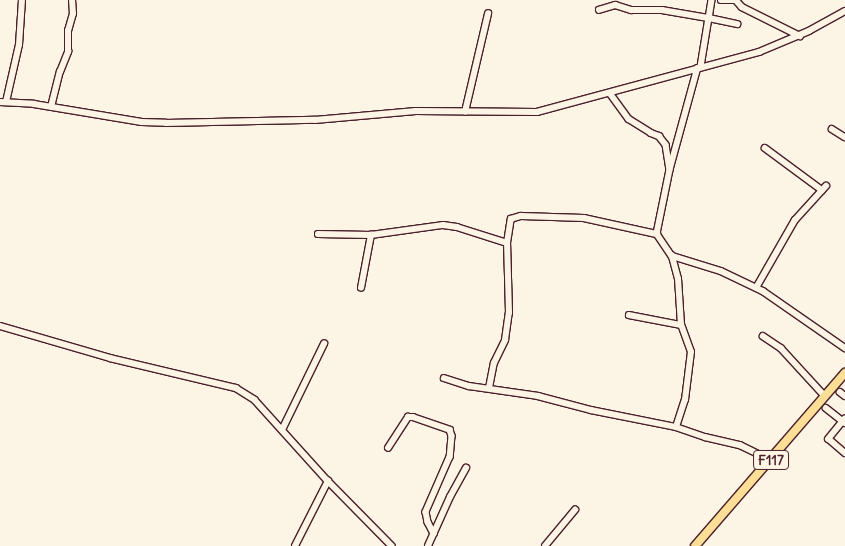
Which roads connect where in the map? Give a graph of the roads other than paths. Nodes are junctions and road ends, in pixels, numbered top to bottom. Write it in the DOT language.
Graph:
graph roads {
  1 [pos="22,0"];
  2 [pos="72,0"];
  3 [pos="712,0"];
  4 [pos="722,0"];
  5 [pos="735,0"];
  6 [pos="599,10"];
  7 [pos="845,11"];
  8 [pos="488,14"];
  9 [pos="709,18"];
  10 [pos="737,24"];
  11 [pos="800,36"];
  12 [pos="699,68"];
  13 [pos="610,93"];
  14 [pos="3,102"];
  15 [pos="51,107"];
  16 [pos="465,112"];
  17 [pos="832,130"];
  18 [pos="845,137"];
  19 [pos="765,148"];
  20 [pos="670,170"];
  21 [pos="318,234"];
  22 [pos="657,234"];
  23 [pos="371,235"];
  24 [pos="507,244"];
  25 [pos="672,256"];
  26 [pos="361,288"];
  27 [pos="756,288"];
  28 [pos="629,315"];
  29 [pos="681,324"];
  30 [pos="0,326"];
  31 [pos="763,336"];
  32 [pos="324,344"];
  33 [pos="845,348"];
  34 [pos="845,373"];
  35 [pos="444,378"];
  36 [pos="489,388"];
  37 [pos="840,392"];
  38 [pos="826,396"];
  39 [pos="845,396"];
  40 [pos="826,408"];
  41 [pos="844,421"];
  42 [pos="676,427"];
  43 [pos="282,430"];
  44 [pos="388,448"];
  45 [pos="845,453"];
  46 [pos="771,460"];
  47 [pos="466,468"];
  48 [pos="328,481"];
  49 [pos="575,510"];
  50 [pos="434,534"];
  51 [pos="295,546"];
  52 [pos="392,546"];
  53 [pos="428,546"];
  54 [pos="545,546"];
  55 [pos="694,546"];
  1 -- 14 [label="street"];
  2 -- 15 [label="street"];
  3 -- 9 [label="street"];
  4 -- 5 [label="street"];
  5 -- 11 [label="street"];
  6 -- 9 [label="street"];
  7 -- 11 [label="street"];
  8 -- 16 [label="street"];
  9 -- 10 [label="street"];
  9 -- 12 [label="street"];
  11 -- 12 [label="street"];
  12 -- 13 [label="street"];
  12 -- 20 [label="street"];
  13 -- 16 [label="street"];
  13 -- 20 [label="street"];
  14 -- 15 [label="street"];
  15 -- 16 [label="street"];
  17 -- 18 [label="street"];
  19 -- 27 [label="street"];
  20 -- 22 [label="street"];
  21 -- 23 [label="street"];
  22 -- 24 [label="street"];
  22 -- 25 [label="street"];
  23 -- 24 [label="street"];
  23 -- 26 [label="street"];
  24 -- 36 [label="street"];
  25 -- 27 [label="street"];
  25 -- 29 [label="street"];
  27 -- 33 [label="street"];
  28 -- 29 [label="street"];
  29 -- 42 [label="street"];
  30 -- 43 [label="street"];
  31 -- 38 [label="street"];
  32 -- 43 [label="street"];
  34 -- 38 [label="main road, F117"];
  35 -- 36 [label="street"];
  36 -- 42 [label="street"];
  37 -- 39 [label="street"];
  38 -- 46 [label="main road, F117"];
  40 -- 41 [label="street"];
  41 -- 45 [label="street"];
  42 -- 46 [label="street"];
  43 -- 48 [label="street"];
  44 -- 50 [label="street"];
  46 -- 55 [label="main road, F117"];
  47 -- 50 [label="street"];
  48 -- 51 [label="street"];
  48 -- 52 [label="street"];
  49 -- 54 [label="street"];
  50 -- 53 [label="street"];
}
